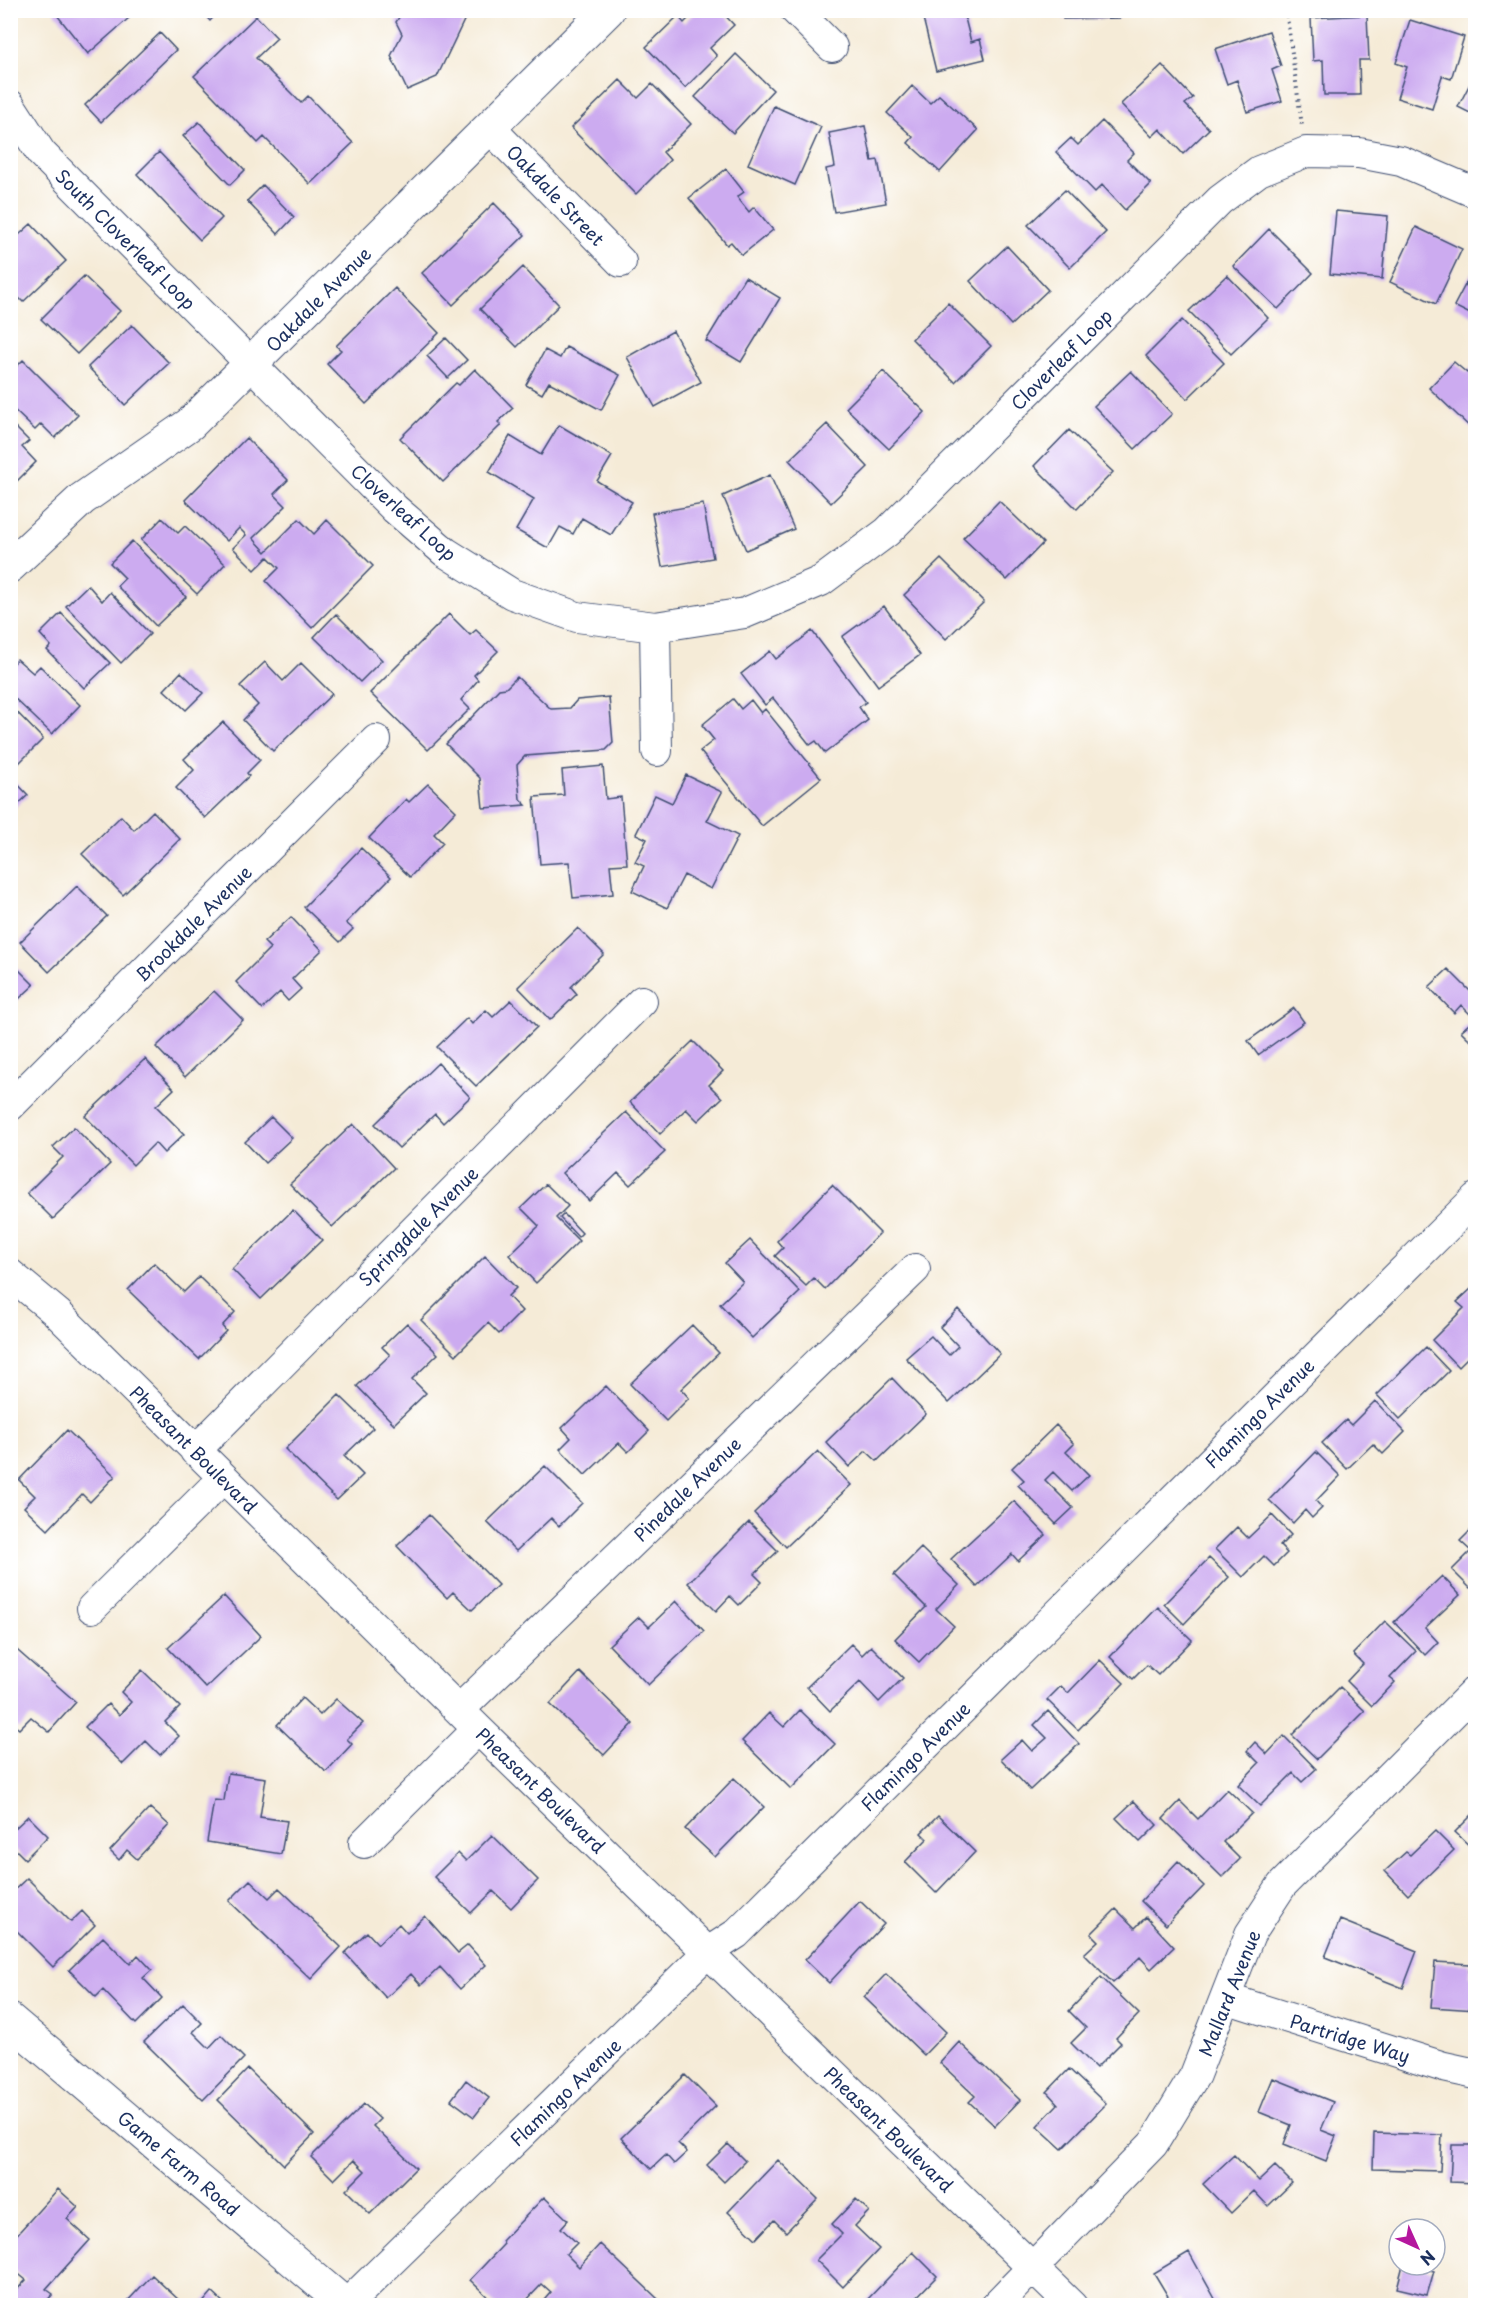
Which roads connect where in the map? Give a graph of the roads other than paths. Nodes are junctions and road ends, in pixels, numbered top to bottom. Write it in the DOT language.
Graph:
graph roads {
  1 [pos="608,10"];
  2 [pos="795,10"];
  3 [pos="832,47"];
  4 [pos="10,105"];
  5 [pos="490,128"];
  6 [pos="1476,193"];
  7 [pos="621,262"];
  8 [pos="251,365"];
  9 [pos="10,567"];
  10 [pos="655,627"];
  11 [pos="376,740"];
  12 [pos="657,751"];
  13 [pos="642,1001"];
  14 [pos="10,1106"];
  15 [pos="1476,1198"];
  16 [pos="915,1269"];
  17 [pos="10,1274"];
  18 [pos="195,1451"];
  19 [pos="223,1478"];
  20 [pos="92,1608"];
  21 [pos="1476,1690"];
  22 [pos="469,1720"];
  23 [pos="364,1843"];
  24 [pos="708,1952"];
  25 [pos="1225,1998"];
  26 [pos="10,2020"];
  27 [pos="1476,2074"];
  28 [pos="1032,2269"];
  29 [pos="347,2305"];
  30 [pos="995,2306"];
  31 [pos="1072,2306"];
  1 -- 5 [label="street, Oakdale Avenue"];
  2 -- 3 [label="street"];
  4 -- 8 [label="street, South Cloverleaf Loop"];
  5 -- 7 [label="street, Oakdale Street"];
  5 -- 8 [label="street, Oakdale Avenue"];
  6 -- 10 [label="street, Cloverleaf Loop"];
  8 -- 9 [label="street, Oakdale Avenue"];
  8 -- 10 [label="street, Cloverleaf Loop"];
  10 -- 12 [label="street"];
  11 -- 14 [label="street, Brookdale Avenue"];
  13 -- 18 [label="street, Springdale Avenue"];
  15 -- 24 [label="street, Flamingo Avenue"];
  16 -- 22 [label="street, Pinedale Avenue"];
  17 -- 18 [label="street, Pheasant Boulevard"];
  18 -- 19 [label="street, Pheasant Boulevard"];
  19 -- 20 [label="street"];
  19 -- 22 [label="street, Pheasant Boulevard"];
  21 -- 25 [label="street, Mallard Avenue"];
  22 -- 23 [label="street, Pinedale Avenue"];
  22 -- 24 [label="street, Pheasant Boulevard"];
  24 -- 28 [label="street, Pheasant Boulevard"];
  24 -- 29 [label="street, Flamingo Avenue"];
  25 -- 27 [label="street, Partridge Way"];
  25 -- 28 [label="street, Mallard Avenue"];
  26 -- 29 [label="street, Game Farm Road"];
  28 -- 30 [label="street, Mallard Avenue"];
  28 -- 31 [label="street, Pheasant Boulevard"];
}
